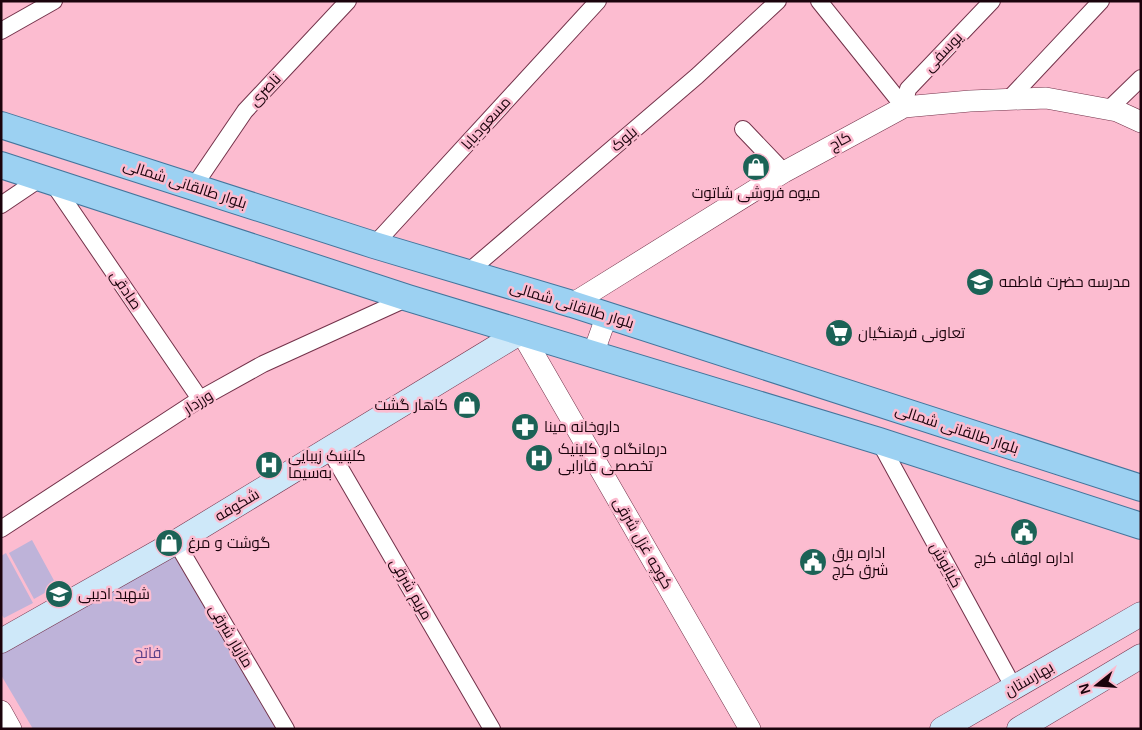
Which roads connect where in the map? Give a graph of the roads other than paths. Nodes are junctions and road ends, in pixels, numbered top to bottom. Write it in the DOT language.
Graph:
graph roads {
  1 [pos="54,1"];
  2 [pos="348,1"];
  3 [pos="598,1"];
  4 [pos="778,1"];
  5 [pos="819,1"];
  6 [pos="992,1"];
  7 [pos="1101,1"];
  8 [pos="1,31"];
  9 [pos="1141,78"];
  10 [pos="1009,99"];
  11 [pos="904,107"];
  12 [pos="1108,110"];
  13 [pos="1141,122"];
  14 [pos="1,125"];
  15 [pos="743,130"];
  16 [pos="1,165"];
  17 [pos="784,172"];
  18 [pos="46,180"];
  19 [pos="194,186"];
  20 [pos="1,205"];
  21 [pos="374,245"];
  22 [pos="467,273"];
  23 [pos="408,298"];
  24 [pos="572,304"];
  25 [pos="607,315"];
  26 [pos="521,332"];
  27 [pos="593,354"];
  28 [pos="200,399"];
  29 [pos="879,441"];
  30 [pos="329,449"];
  31 [pos="1141,488"];
  32 [pos="1141,526"];
  33 [pos="1,529"];
  34 [pos="176,542"];
  35 [pos="1141,614"];
  36 [pos="1,641"];
  37 [pos="1141,656"];
  38 [pos="1014,688"];
  39 [pos="1,711"];
  40 [pos="11,729"];
  41 [pos="286,729"];
  42 [pos="492,729"];
  43 [pos="750,729"];
  44 [pos="942,729"];
  45 [pos="1019,729"];
  1 -- 8 [label="street"];
  2 -- 19 [label="street, ناصری"];
  3 -- 21 [label="street, مسعودبابا"];
  4 -- 22 [label="street, بلوک"];
  5 -- 11 [label="street"];
  6 -- 11 [label="street, یوسفی"];
  7 -- 10 [label="street"];
  9 -- 12 [label="street"];
  10 -- 11 [label="street, کاج"];
  10 -- 12 [label="street, کاج"];
  11 -- 17 [label="street, کاج"];
  12 -- 13 [label="street, کاج"];
  14 -- 19 [label="main road, بلوار طالقانی شمالی"];
  15 -- 17 [label="street"];
  16 -- 18 [label="main road"];
  17 -- 24 [label="street, کاج"];
  18 -- 20 [label="street"];
  18 -- 23 [label="main road"];
  18 -- 28 [label="street, صادقی"];
  19 -- 21 [label="main road, بلوار طالقانی شمالی"];
  21 -- 22 [label="main road, بلوار طالقانی شمالی"];
  22 -- 24 [label="main road, بلوار طالقانی شمالی"];
  23 -- 26 [label="main road"];
  23 -- 28 [label="street, ورزدار"];
  24 -- 25 [label="main road, بلوار طالقانی شمالی"];
  25 -- 27 [label="street"];
  25 -- 31 [label="main road, بلوار طالقانی شمالی"];
  26 -- 27 [label="main road"];
  26 -- 30 [label="main road, شکوفه"];
  26 -- 43 [label="street, کوچه غزل شرقی"];
  27 -- 29 [label="main road"];
  28 -- 33 [label="street, ورزدار"];
  29 -- 32 [label="main road"];
  29 -- 38 [label="street, کیانوش"];
  30 -- 34 [label="main road, شکوفه"];
  30 -- 42 [label="street, مریم شرقی"];
  34 -- 36 [label="main road, شکوفه"];
  34 -- 41 [label="street, مازیار شرقی"];
  35 -- 38 [label="main road, بهارستان"];
  37 -- 45 [label="main road"];
  38 -- 44 [label="main road, بهارستان"];
  39 -- 40 [label="street"];
}
